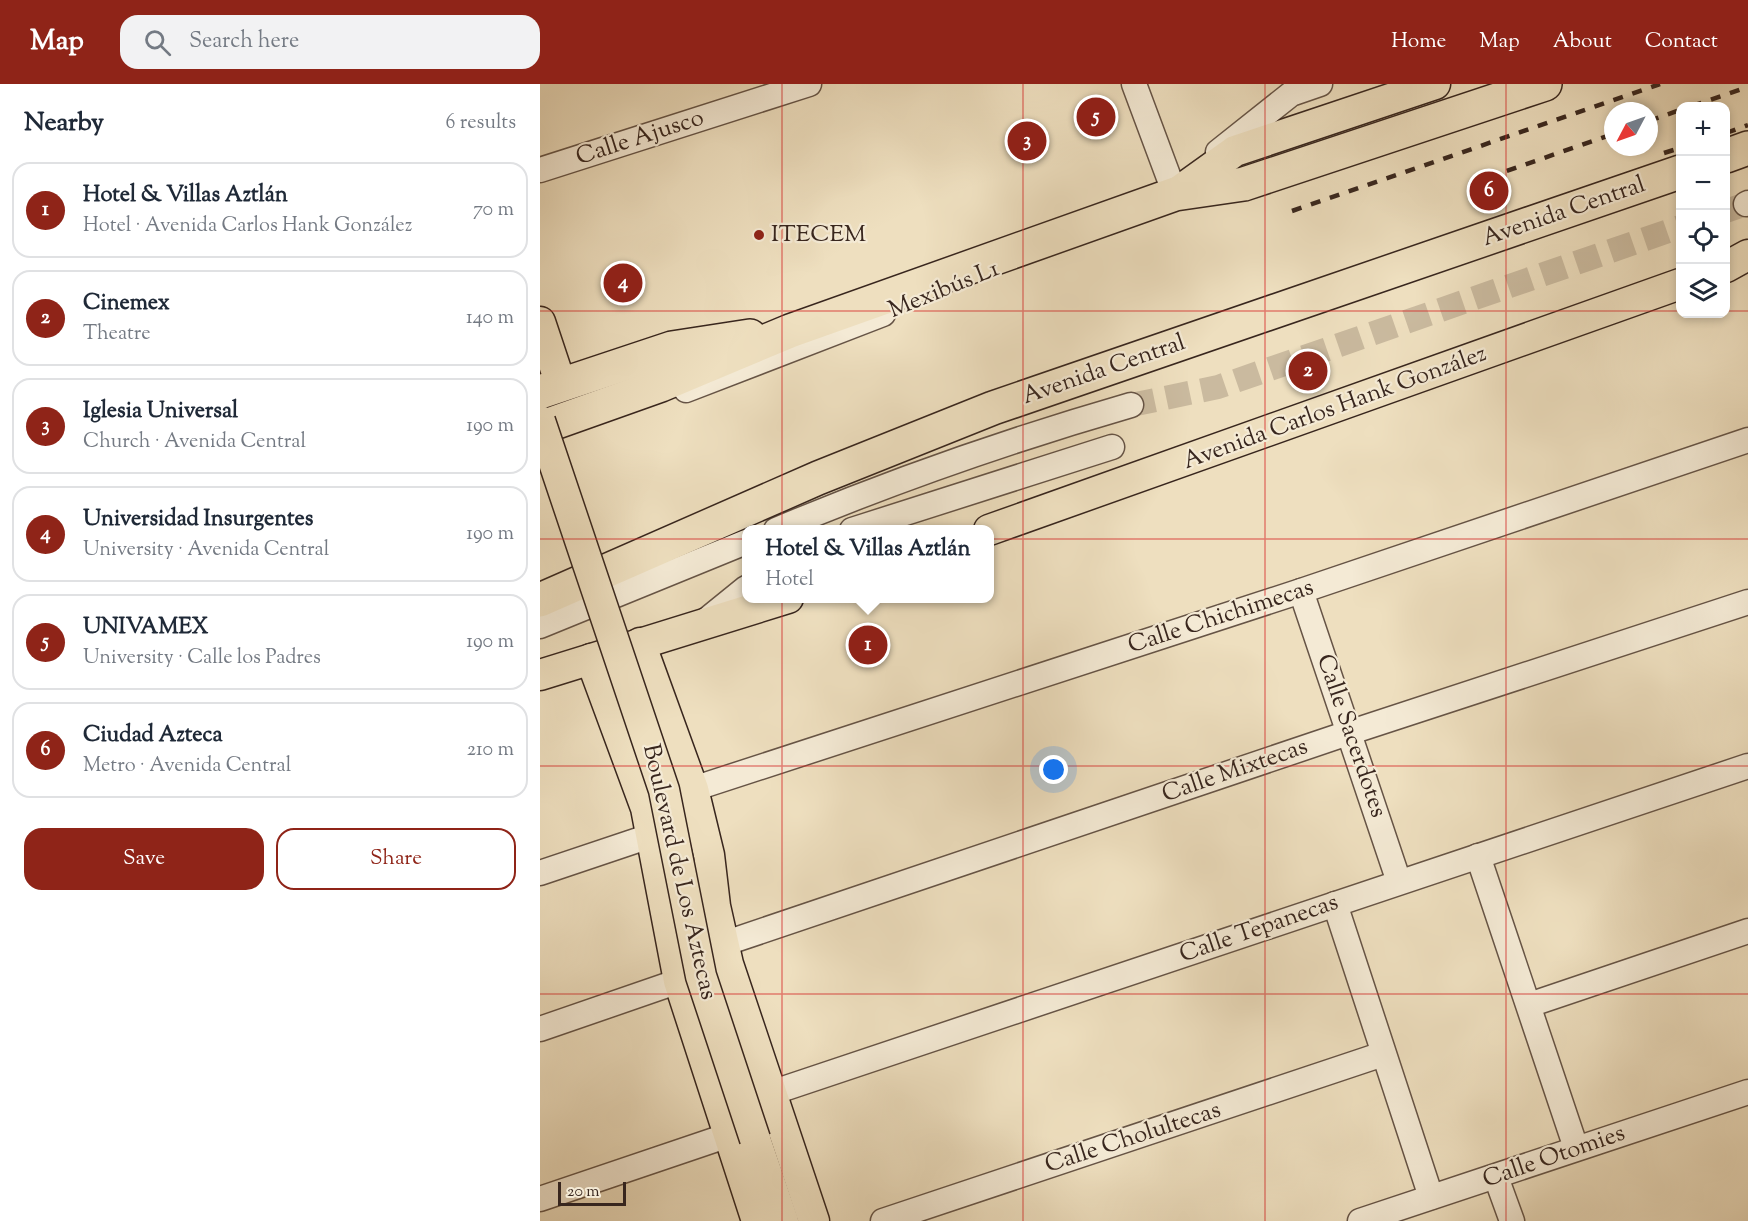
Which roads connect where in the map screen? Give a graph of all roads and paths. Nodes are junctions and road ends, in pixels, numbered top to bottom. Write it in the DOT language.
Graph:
graph roads {
  1 [pos="809,84"];
  2 [pos="1134,84"];
  3 [pos="1320,84"];
  4 [pos="1435,84"];
  5 [pos="1545,84"];
  6 [pos="1277,94"];
  7 [pos="1748,148"];
  8 [pos="1730,154"];
  9 [pos="540,170"];
  10 [pos="1676,173"];
  11 [pos="1173,191"];
  12 [pos="1104,219"];
  13 [pos="1748,255"];
  14 [pos="1730,264"];
  15 [pos="1676,285"];
  16 [pos="540,322"];
  17 [pos="790,332"];
  18 [pos="550,388"];
  19 [pos="1131,405"];
  20 [pos="540,421"];
  21 [pos="540,428"];
  22 [pos="1748,441"];
  23 [pos="540,442"];
  24 [pos="1112,447"];
  25 [pos="788,525"];
  26 [pos="868,525"];
  27 [pos="994,529"];
  28 [pos="742,544"];
  29 [pos="1300,591"];
  30 [pos="742,592"];
  31 [pos="540,600"];
  32 [pos="1748,602"];
  33 [pos="771,603"];
  34 [pos="703,623"];
  35 [pos="540,626"];
  36 [pos="640,643"];
  37 [pos="591,659"];
  38 [pos="540,675"];
  39 [pos="658,696"];
  40 [pos="612,713"];
  41 [pos="670,725"];
  42 [pos="1350,732"];
  43 [pos="623,742"];
  44 [pos="1748,766"];
  45 [pos="693,789"];
  46 [pos="653,834"];
  47 [pos="1478,856"];
  48 [pos="540,873"];
  49 [pos="1399,882"];
  50 [pos="1335,904"];
  51 [pos="1748,931"];
  52 [pos="723,944"];
  53 [pos="679,981"];
  54 [pos="1529,1005"];
  55 [pos="540,1029"];
  56 [pos="1383,1054"];
  57 [pos="1748,1092"];
  58 [pos="771,1094"];
  59 [pos="742,1137"];
  60 [pos="1576,1148"];
  61 [pos="1496,1177"];
  62 [pos="1431,1197"];
  63 [pos="540,1198"];
  64 [pos="757,1221"];
  65 [pos="783,1221"];
  66 [pos="814,1221"];
  67 [pos="883,1221"];
  68 [pos="1360,1221"];
  69 [pos="1512,1221"];
  1 -- 9 [label="street, Calle Ajusco"];
  2 -- 11 [label="street"];
  3 -- 6 [label="street"];
  4 -- 11 [label="main road"];
  5 -- 11 [label="highway"];
  6 -- 11 [label="street"];
  7 -- 8 [label="highway"];
  10 -- 31 [label="highway, Avenida Central"];
  11 -- 12 [label="highway"];
  12 -- 17 [label="highway"];
  12 -- 23 [label="street, Mexibús L1"];
  13 -- 14 [label="main road"];
  15 -- 27 [label="main road, Avenida Carlos Hank González"];
  16 -- 18 [label="main road"];
  17 -- 18 [label="highway"];
  17 -- 21 [label="highway"];
  19 -- 25 [label="street"];
  20 -- 59 [label="main road, Boulevard de Los Aztecas, bridge"];
  22 -- 29 [label="street, Calle Chichimecas"];
  24 -- 26 [label="street"];
  28 -- 35 [label="street"];
  29 -- 42 [label="street, Calle Sacerdotes"];
  29 -- 45 [label="street, Calle Chichimecas"];
  30 -- 34 [label="street"];
  32 -- 42 [label="street, Calle Mixtecas"];
  33 -- 34 [label="main road"];
  34 -- 36 [label="main road"];
  36 -- 37 [label="main road"];
  36 -- 39 [label="main road, Boulevard de Los Aztecas"];
  37 -- 38 [label="main road"];
  37 -- 40 [label="main road, Boulevard de Los Aztecas"];
  39 -- 40 [label="main road"];
  39 -- 41 [label="main road, Boulevard de Los Aztecas"];
  40 -- 43 [label="main road, Boulevard de Los Aztecas"];
  41 -- 43 [label="main road"];
  41 -- 45 [label="main road, Boulevard de Los Aztecas"];
  42 -- 49 [label="street, Calle Sacerdotes"];
  42 -- 52 [label="street, Calle Mixtecas"];
  43 -- 46 [label="main road, Boulevard de Los Aztecas"];
  44 -- 47 [label="street, Calle Tepanecas"];
  45 -- 52 [label="main road, Boulevard de Los Aztecas"];
  46 -- 48 [label="street"];
  46 -- 53 [label="main road, Boulevard de Los Aztecas"];
  47 -- 49 [label="street, Calle Tepanecas"];
  47 -- 54 [label="street"];
  49 -- 50 [label="street, Calle Tepanecas"];
  50 -- 56 [label="street"];
  50 -- 58 [label="street, Calle Tepanecas"];
  51 -- 54 [label="street"];
  52 -- 58 [label="main road, Boulevard de Los Aztecas"];
  53 -- 55 [label="street"];
  53 -- 59 [label="main road, Boulevard de Los Aztecas"];
  54 -- 60 [label="street"];
  56 -- 62 [label="street"];
  56 -- 67 [label="street, Calle Cholultecas"];
  57 -- 60 [label="street, Calle Otomies"];
  58 -- 66 [label="main road, Boulevard de Los Aztecas"];
  59 -- 63 [label="street"];
  59 -- 64 [label="main road, Boulevard de Los Aztecas"];
  59 -- 65 [label="main road, Boulevard de Los Aztecas"];
  60 -- 61 [label="street, Calle Otomies"];
  61 -- 62 [label="street, Calle Otomies"];
  61 -- 69 [label="street"];
  62 -- 68 [label="street, Calle Otomies"];
}
